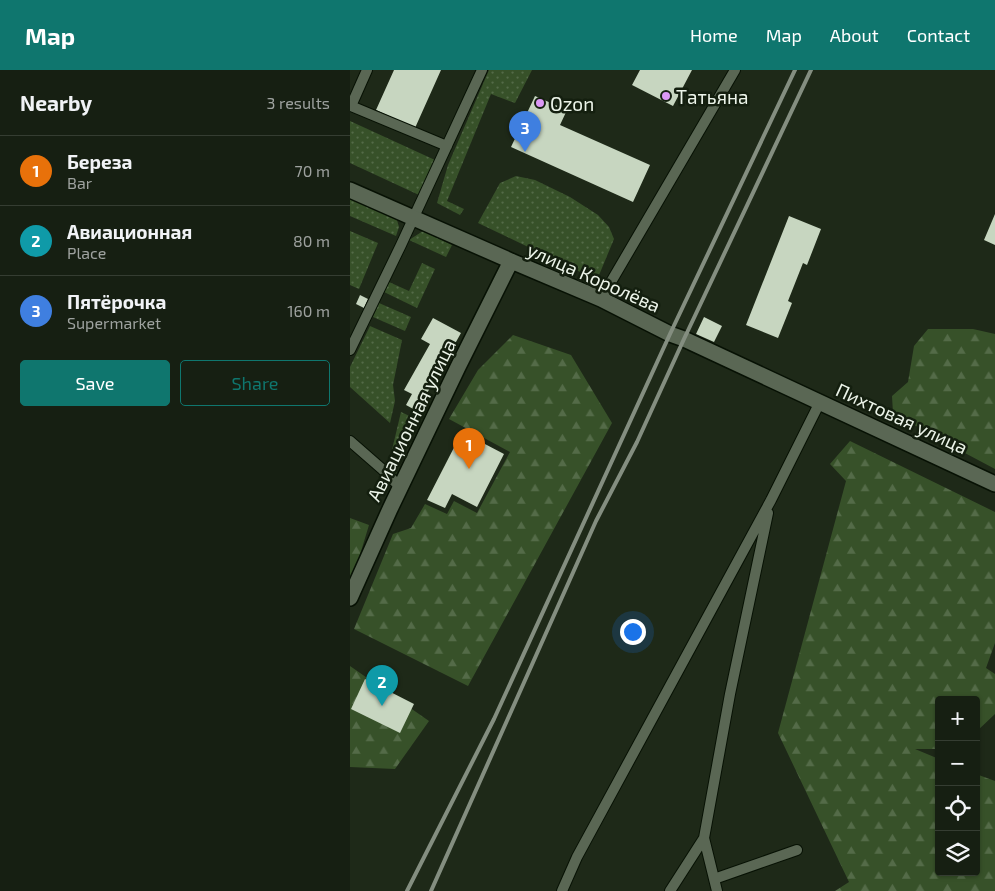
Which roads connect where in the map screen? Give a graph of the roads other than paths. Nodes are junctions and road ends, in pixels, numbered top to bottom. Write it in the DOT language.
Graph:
graph roads {
  1 [pos="367,70"];
  2 [pos="482,70"];
  3 [pos="735,70"];
  4 [pos="447,146"];
  5 [pos="350,190"];
  6 [pos="414,217"];
  7 [pos="511,261"];
  8 [pos="601,299"];
  9 [pos="350,350"];
  10 [pos="820,402"];
  11 [pos="350,441"];
  12 [pos="995,484"];
  13 [pos="400,487"];
  14 [pos="771,500"];
  15 [pos="350,598"];
  16 [pos="704,838"];
  17 [pos="797,850"];
  18 [pos="714,879"];
  19 [pos="562,891"];
  20 [pos="670,891"];
  21 [pos="717,891"];
  1 -- 4 [label="lane"];
  2 -- 4 [label="lane"];
  3 -- 8 [label="lane"];
  4 -- 6 [label="lane"];
  5 -- 6 [label="street, улица Королёва"];
  6 -- 7 [label="street, улица Королёва"];
  6 -- 9 [label="lane"];
  7 -- 8 [label="street, улица Королёва"];
  7 -- 13 [label="street, Авиационная улица"];
  8 -- 10 [label="street, улица Королёва"];
  10 -- 12 [label="street, Пихтовая улица"];
  10 -- 14 [label="lane"];
  11 -- 13 [label="lane"];
  13 -- 15 [label="street, Авиационная улица"];
  14 -- 16 [label="lane"];
  14 -- 19 [label="lane"];
  16 -- 18 [label="lane"];
  16 -- 20 [label="lane"];
  17 -- 18 [label="lane"];
  18 -- 21 [label="lane"];
}
